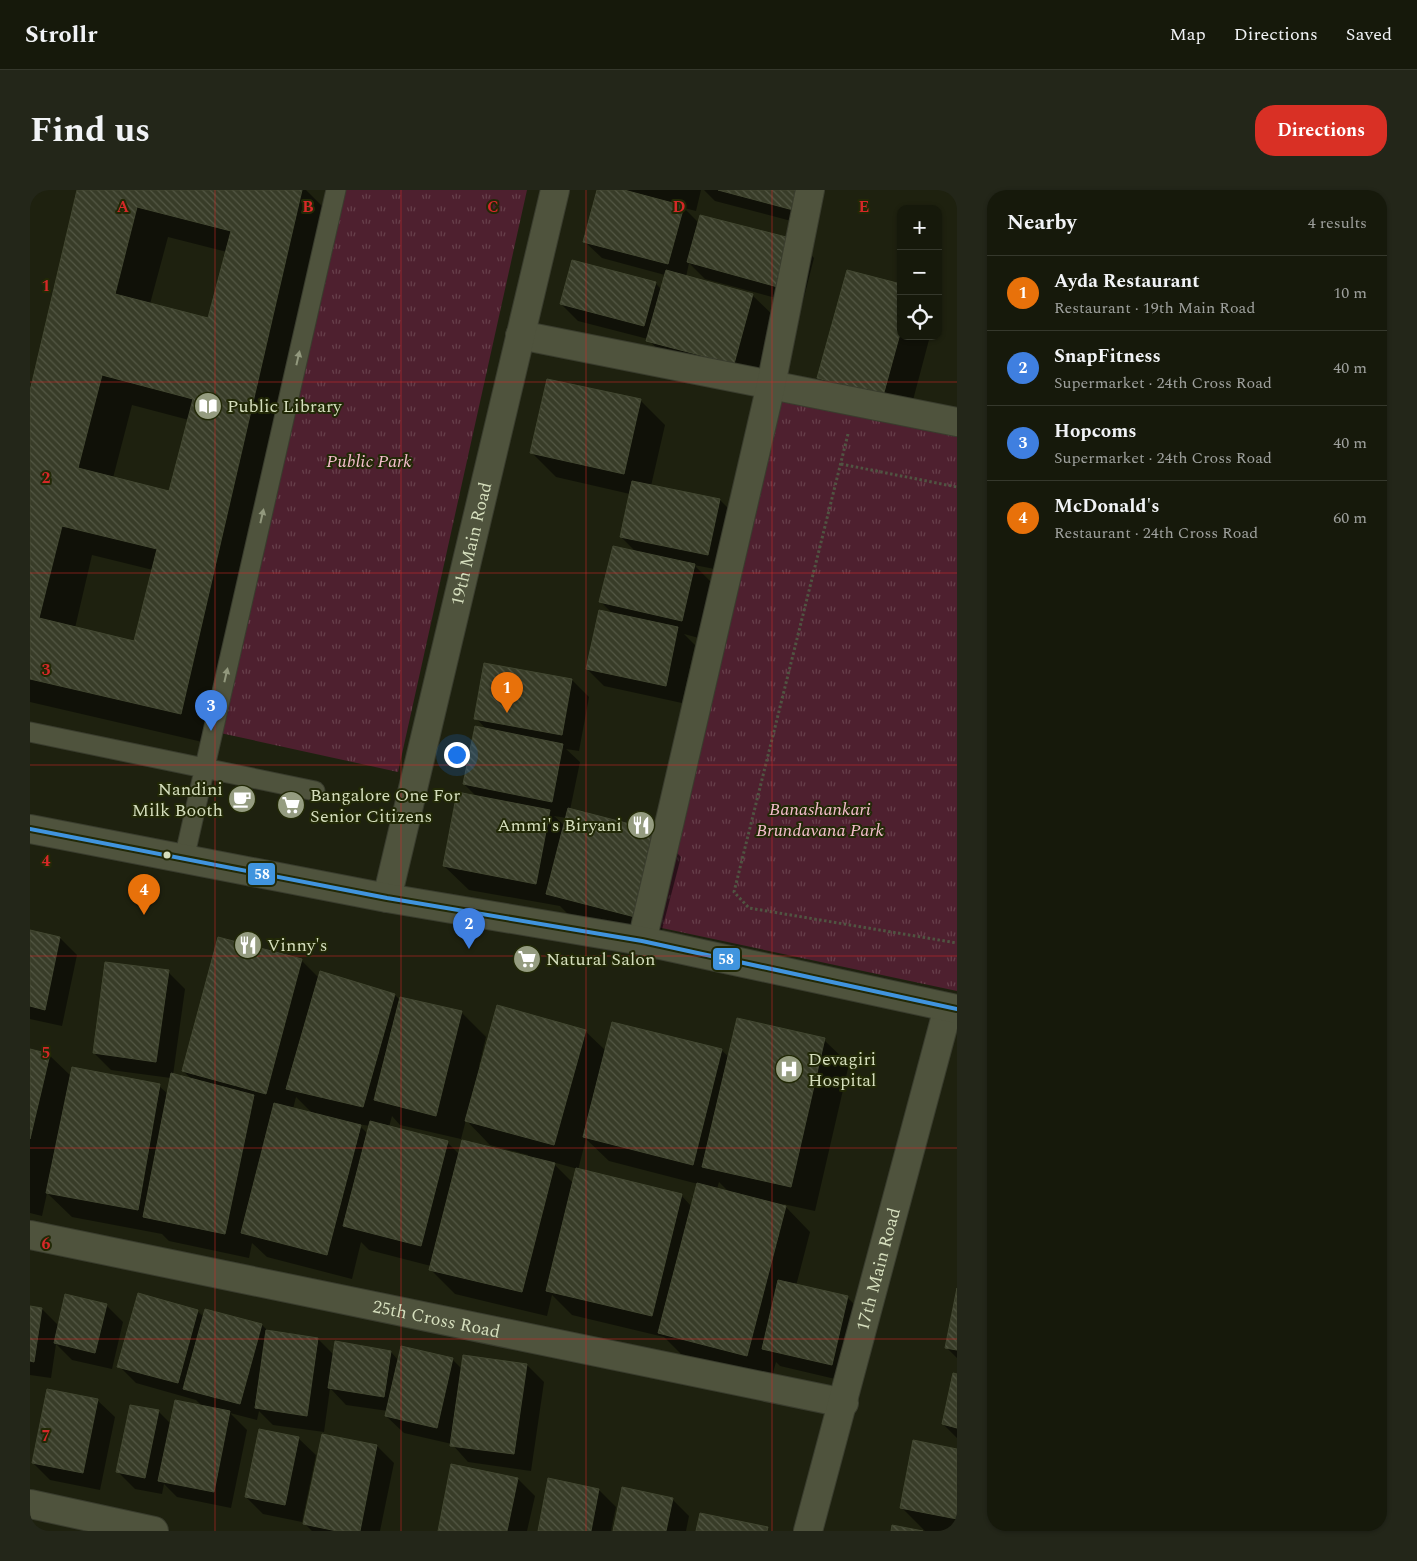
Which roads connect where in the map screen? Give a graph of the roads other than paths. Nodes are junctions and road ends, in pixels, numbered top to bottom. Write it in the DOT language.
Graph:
graph roads {
  1 [pos="336,190"];
  2 [pos="555,190"];
  3 [pos="810,190"];
  4 [pos="520,335"];
  5 [pos="771,385"];
  6 [pos="957,422"];
  7 [pos="30,732"];
  8 [pos="205,769"];
  9 [pos="315,791"];
  10 [pos="30,830"];
  11 [pos="184,859"];
  12 [pos="387,898"];
  13 [pos="642,942"];
  14 [pos="953,1008"];
  15 [pos="30,1235"];
  16 [pos="844,1403"];
  17 [pos="30,1504"];
  18 [pos="154,1531"];
  19 [pos="808,1531"];
  8 -- 1 [label="lane, one-way"];
  2 -- 4 [label="street, 19th Main Road"];
  3 -- 5 [label="street"];
  4 -- 5 [label="street"];
  4 -- 12 [label="street, 19th Main Road"];
  5 -- 6 [label="street"];
  5 -- 13 [label="street"];
  7 -- 8 [label="lane"];
  8 -- 9 [label="lane"];
  8 -- 11 [label="lane"];
  10 -- 11 [label="street"];
  11 -- 12 [label="street"];
  12 -- 13 [label="street"];
  13 -- 14 [label="street"];
  14 -- 16 [label="street, 17th Main Road"];
  15 -- 16 [label="street, 25th Cross Road"];
  16 -- 19 [label="street, 17th Main Road"];
  17 -- 18 [label="street"];
}
